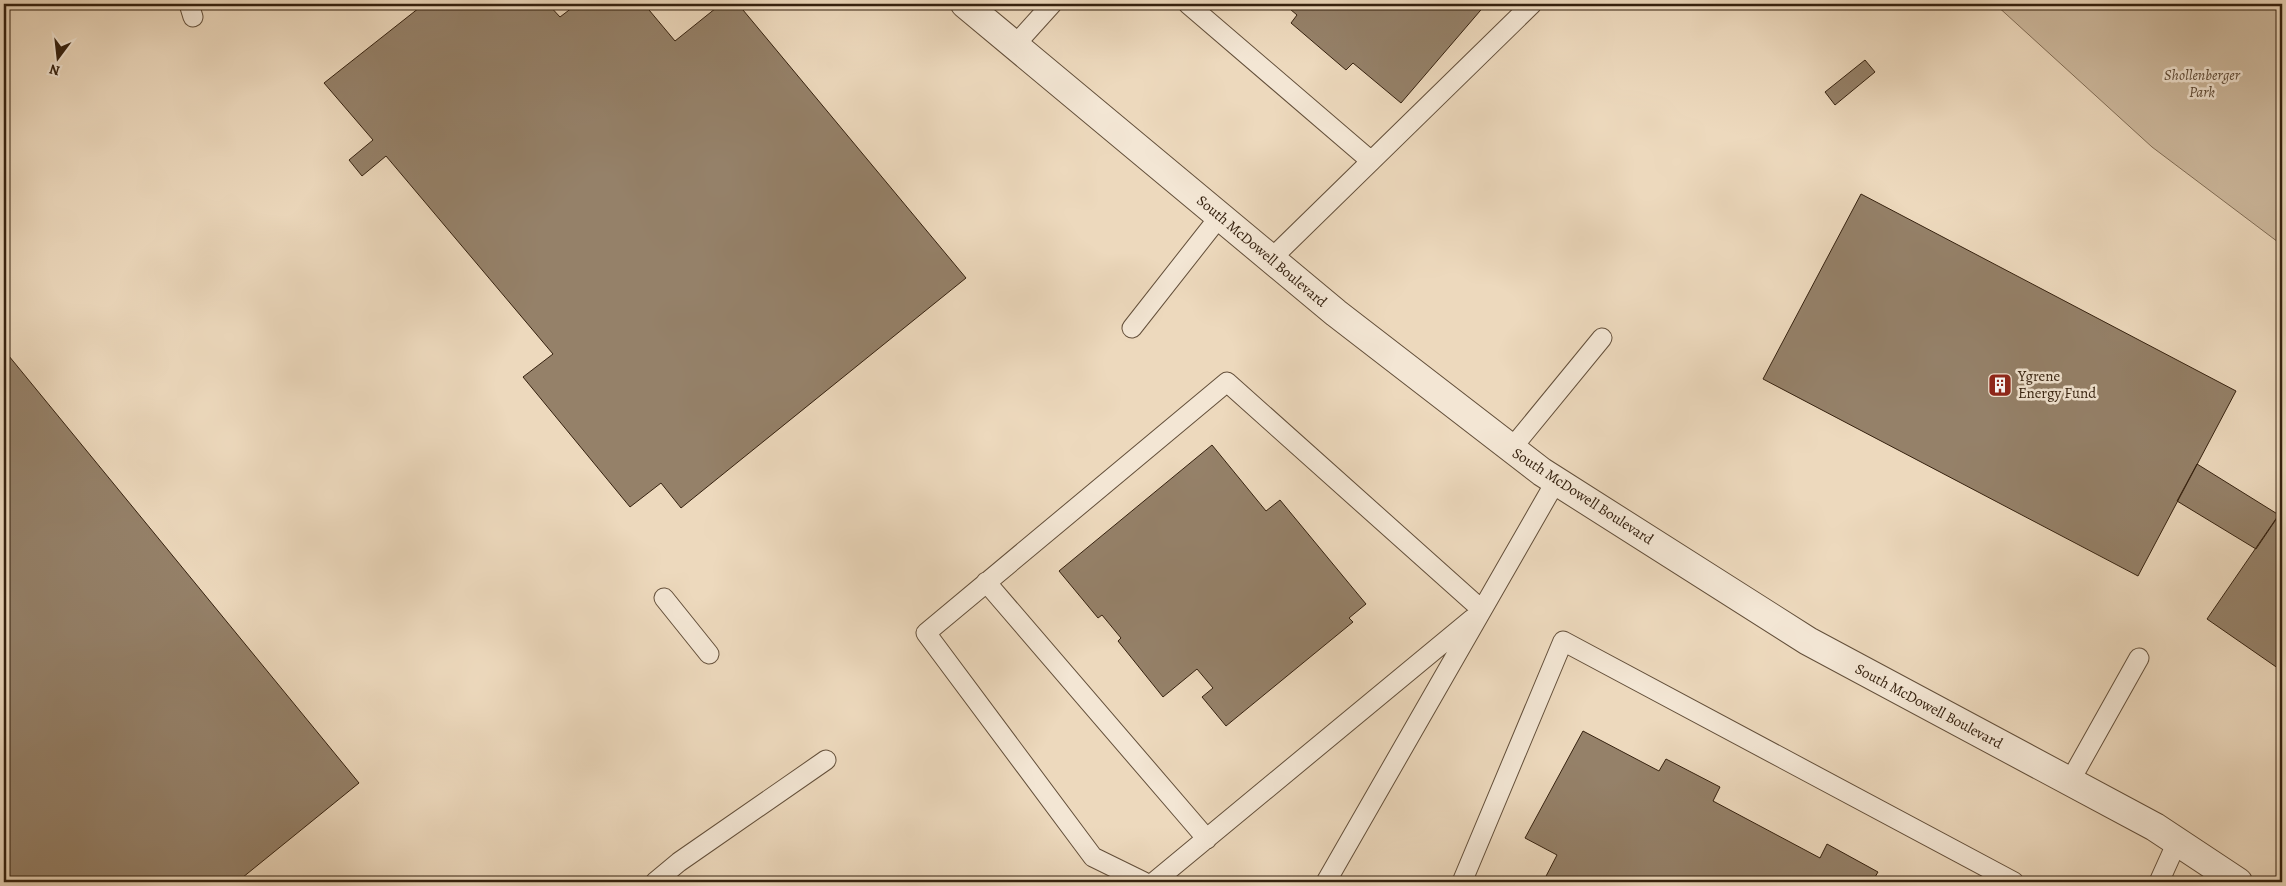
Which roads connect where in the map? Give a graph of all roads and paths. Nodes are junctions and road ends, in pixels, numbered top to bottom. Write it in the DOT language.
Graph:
graph roads {
  1 [pos="965,4"];
  2 [pos="1052,4"];
  3 [pos="1188,4"];
  4 [pos="1532,4"];
  5 [pos="1015,45"];
  6 [pos="1372,161"];
  7 [pos="1220,216"];
  8 [pos="1271,259"];
  9 [pos="1132,328"];
  10 [pos="1602,338"];
  11 [pos="1512,449"];
  12 [pos="1556,481"];
  13 [pos="986,582"];
  14 [pos="664,598"];
  15 [pos="1482,610"];
  16 [pos="709,654"];
  17 [pos="2139,658"];
  18 [pos="826,760"];
  19 [pos="2070,781"];
  20 [pos="1207,839"];
  21 [pos="2177,842"];
  22 [pos="655,882"];
  23 [pos="1144,882"];
  24 [pos="1154,882"];
  25 [pos="1326,882"];
  26 [pos="1462,882"];
  27 [pos="2014,882"];
  28 [pos="2159,882"];
  29 [pos="2238,882"];
  1 -- 5 [label="street, South McDowell Boulevard"];
  2 -- 5 [label="lane"];
  3 -- 6 [label="lane"];
  4 -- 6 [label="lane"];
  5 -- 7 [label="street, South McDowell Boulevard"];
  6 -- 8 [label="lane"];
  7 -- 8 [label="street, South McDowell Boulevard"];
  7 -- 9 [label="lane"];
  8 -- 11 [label="street, South McDowell Boulevard"];
  10 -- 11 [label="lane"];
  11 -- 12 [label="street, South McDowell Boulevard"];
  12 -- 15 [label="lane"];
  12 -- 19 [label="street, South McDowell Boulevard"];
  13 -- 15 [label="lane"];
  13 -- 20 [label="lane"];
  13 -- 23 [label="lane"];
  14 -- 16 [label="lane"];
  15 -- 20 [label="lane"];
  15 -- 25 [label="lane"];
  17 -- 19 [label="lane"];
  18 -- 22 [label="lane"];
  19 -- 21 [label="street, South McDowell Boulevard"];
  20 -- 24 [label="lane"];
  21 -- 28 [label="lane"];
  21 -- 29 [label="street, South McDowell Boulevard"];
  26 -- 27 [label="lane"];
}
